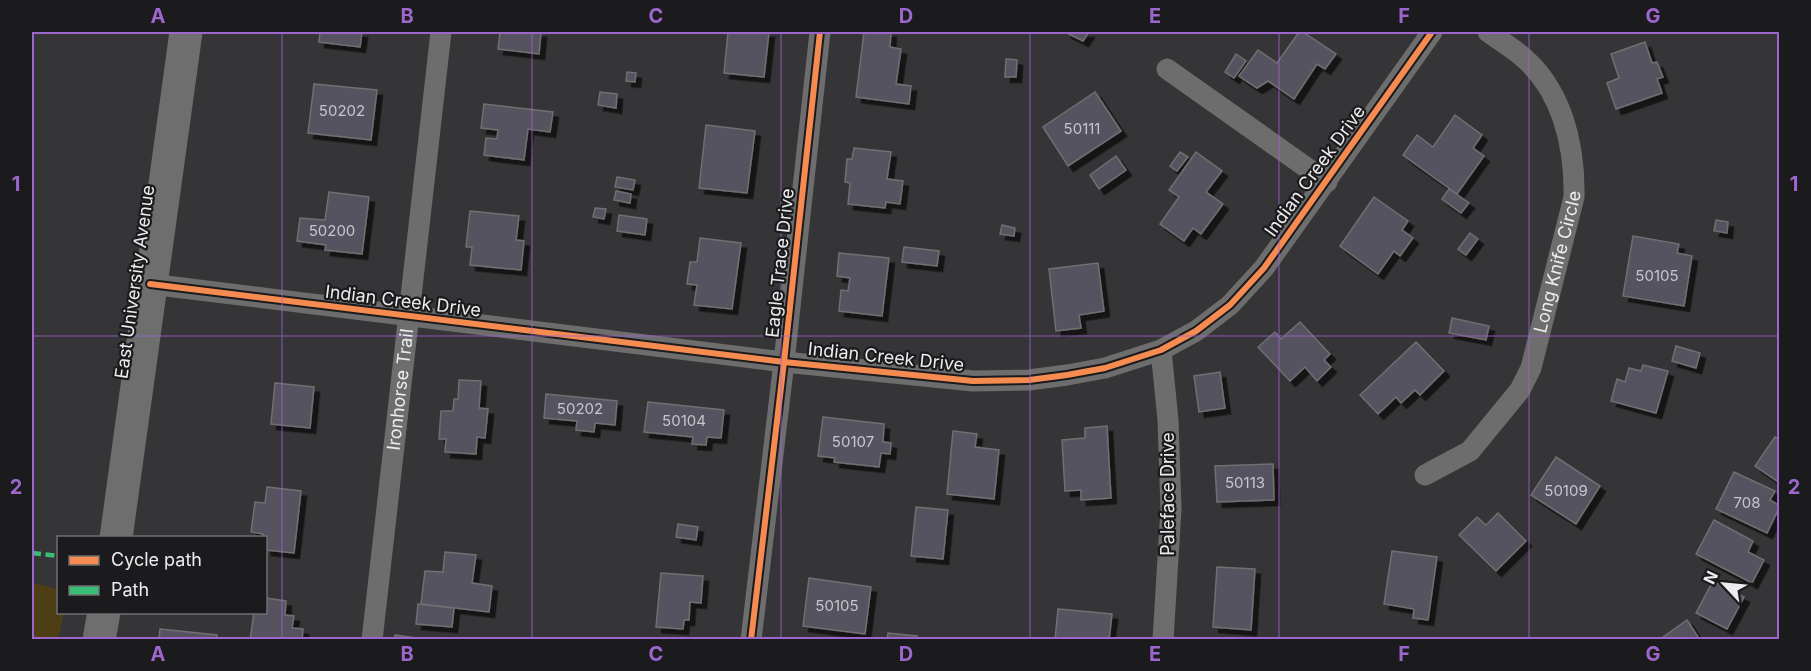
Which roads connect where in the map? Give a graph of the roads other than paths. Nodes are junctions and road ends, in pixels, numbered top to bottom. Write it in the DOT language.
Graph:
graph roads {
  1 [pos="186,32"];
  2 [pos="441,32"];
  3 [pos="820,32"];
  4 [pos="1432,32"];
  5 [pos="1488,32"];
  6 [pos="1167,69"];
  7 [pos="1327,182"];
  8 [pos="150,284"];
  9 [pos="408,317"];
  10 [pos="1161,350"];
  11 [pos="784,362"];
  12 [pos="1425,475"];
  13 [pos="116,536"];
  14 [pos="104,614"];
  15 [pos="99,639"];
  16 [pos="372,639"];
  17 [pos="751,639"];
  18 [pos="1163,639"];
  1 -- 8 [label="main road, East University Avenue"];
  2 -- 9 [label="street, Ironhorse Trail"];
  3 -- 11 [label="street, Eagle Trace Drive"];
  4 -- 7 [label="street, Indian Creek Drive"];
  5 -- 12 [label="street, Long Knife Circle"];
  6 -- 7 [label="street"];
  7 -- 10 [label="street, Indian Creek Drive"];
  8 -- 9 [label="street, Indian Creek Drive"];
  8 -- 13 [label="main road, East University Avenue"];
  9 -- 11 [label="street, Indian Creek Drive"];
  9 -- 16 [label="street, Ironhorse Trail"];
  10 -- 11 [label="street, Indian Creek Drive"];
  10 -- 18 [label="street, Paleface Drive"];
  11 -- 17 [label="street, Eagle Trace Drive"];
  14 -- 15 [label="main road"];
}
